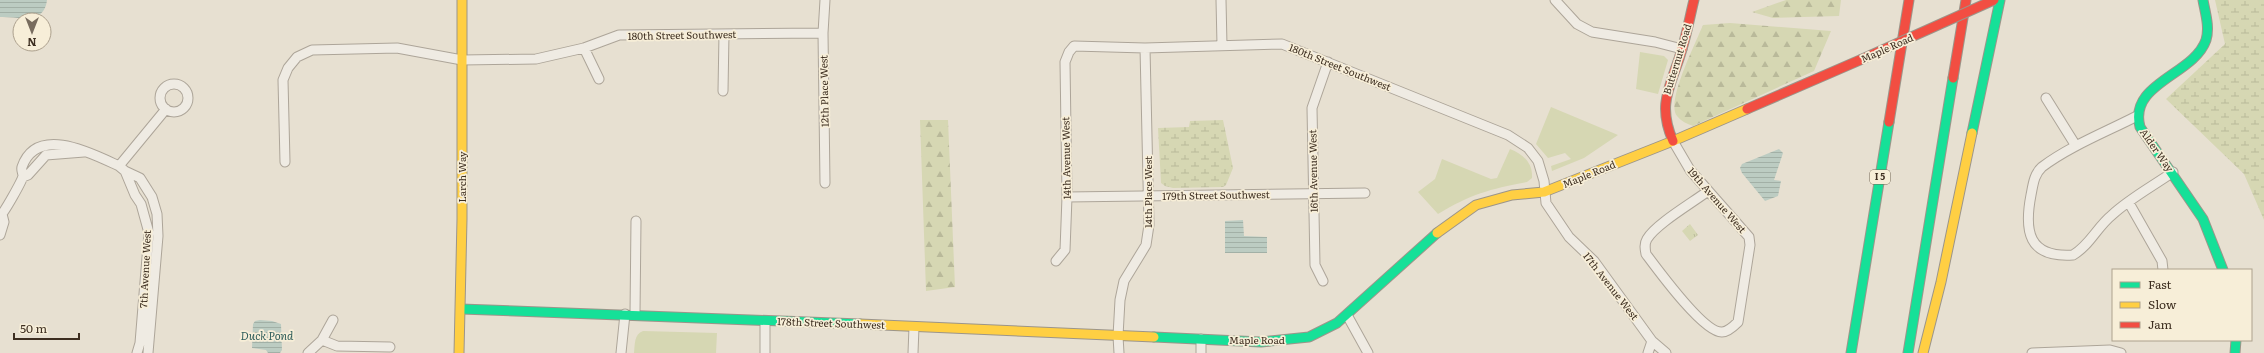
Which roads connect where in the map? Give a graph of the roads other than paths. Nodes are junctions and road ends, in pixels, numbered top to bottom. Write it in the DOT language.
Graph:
graph roads {
  1 [pos="462,0"];
  2 [pos="825,0"];
  3 [pos="1221,0"];
  4 [pos="1555,0"];
  5 [pos="1694,0"];
  6 [pos="1909,0"];
  7 [pos="1966,0"];
  8 [pos="1994,0"];
  9 [pos="2000,0"];
  10 [pos="2202,0"];
  11 [pos="823,33"];
  12 [pos="724,34"];
  13 [pos="1222,46"];
  14 [pos="584,48"];
  15 [pos="1145,48"];
  16 [pos="1682,49"];
  17 [pos="1069,52"];
  18 [pos="462,60"];
  19 [pos="1328,62"];
  20 [pos="599,79"];
  21 [pos="723,91"];
  22 [pos="2046,98"];
  23 [pos="166,109"];
  24 [pos="2137,116"];
  25 [pos="1673,141"];
  26 [pos="2076,146"];
  27 [pos="285,162"];
  28 [pos="122,168"];
  29 [pos="2173,172"];
  30 [pos="825,182"];
  31 [pos="1708,191"];
  32 [pos="1544,192"];
  33 [pos="1365,193"];
  34 [pos="1313,194"];
  35 [pos="1148,196"];
  36 [pos="1067,197"];
  37 [pos="2129,203"];
  38 [pos="1,215"];
  39 [pos="636,221"];
  40 [pos="0,235"];
  41 [pos="1056,261"];
  42 [pos="2164,269"];
  43 [pos="2223,269"];
  44 [pos="1323,281"];
  45 [pos="461,309"];
  46 [pos="625,314"];
  47 [pos="635,314"];
  48 [pos="1347,315"];
  49 [pos="333,320"];
  50 [pos="766,321"];
  51 [pos="914,327"];
  52 [pos="1118,336"];
  53 [pos="1201,339"];
  54 [pos="322,340"];
  55 [pos="1652,341"];
  56 [pos="2236,341"];
  57 [pos="390,347"];
  58 [pos="137,353"];
  59 [pos="148,353"];
  60 [pos="308,353"];
  61 [pos="459,353"];
  62 [pos="621,353"];
  63 [pos="765,353"];
  64 [pos="913,353"];
  65 [pos="1119,353"];
  66 [pos="1201,353"];
  67 [pos="1368,353"];
  68 [pos="1648,353"];
  69 [pos="1666,353"];
  70 [pos="1851,353"];
  71 [pos="1908,353"];
  72 [pos="1923,353"];
  73 [pos="2032,353"];
  74 [pos="2121,353"];
  75 [pos="2235,353"];
  1 -- 18 [label="main road, Larch Way"];
  2 -- 11 [label="street, 12th Place West"];
  3 -- 13 [label="street"];
  4 -- 16 [label="street"];
  5 -- 16 [label="main road, Butternut Road"];
  6 -- 70 [label="main road, I 5"];
  7 -- 71 [label="main road"];
  8 -- 25 [label="main road, Maple Road, bridge"];
  9 -- 72 [label="main road"];
  10 -- 24 [label="main road, Alder Way"];
  11 -- 12 [label="street, 180th Street Southwest"];
  11 -- 30 [label="street, 12th Place West"];
  12 -- 14 [label="street, 180th Street Southwest"];
  12 -- 21 [label="street"];
  13 -- 15 [label="street, 180th Street Southwest"];
  13 -- 19 [label="street, 180th Street Southwest"];
  14 -- 18 [label="street, 180th Street Southwest"];
  14 -- 20 [label="street"];
  15 -- 17 [label="street, 180th Street Southwest"];
  15 -- 35 [label="street, 14th Place West"];
  16 -- 25 [label="main road, Butternut Road"];
  17 -- 36 [label="street, 14th Avenue West"];
  18 -- 27 [label="street, 180th Street Southwest"];
  18 -- 45 [label="main road, Larch Way"];
  19 -- 32 [label="street, 180th Street Southwest"];
  19 -- 34 [label="street, 16th Avenue West"];
  22 -- 26 [label="street"];
  23 -- 28 [label="street"];
  24 -- 26 [label="street"];
  24 -- 29 [label="main road, Alder Way"];
  25 -- 31 [label="street, 19th Avenue West"];
  25 -- 32 [label="main road, Maple Road"];
  26 -- 37 [label="street"];
  28 -- 38 [label="street"];
  28 -- 58 [label="street, 7th Avenue West"];
  28 -- 59 [label="street, 7th Avenue West"];
  29 -- 37 [label="street"];
  29 -- 43 [label="main road, Alder Way"];
  31 -- 31 [label="street, 19th Avenue West"];
  32 -- 48 [label="main road, Maple Road"];
  32 -- 55 [label="street, 17th Avenue West"];
  33 -- 34 [label="street, 179th Street Southwest"];
  34 -- 35 [label="street, 179th Street Southwest"];
  34 -- 44 [label="street, 16th Avenue West"];
  35 -- 36 [label="street, 179th Street Southwest"];
  35 -- 52 [label="street, 14th Place West"];
  36 -- 41 [label="street, 14th Avenue West"];
  37 -- 42 [label="street"];
  38 -- 40 [label="street"];
  39 -- 47 [label="street"];
  45 -- 46 [label="main road, 178th Street Southwest"];
  45 -- 61 [label="main road, Larch Way"];
  46 -- 47 [label="main road, 178th Street Southwest"];
  46 -- 62 [label="street"];
  47 -- 50 [label="main road, 178th Street Southwest"];
  48 -- 53 [label="main road, Maple Road"];
  48 -- 67 [label="street"];
  49 -- 54 [label="street"];
  50 -- 51 [label="main road, 178th Street Southwest"];
  50 -- 63 [label="street"];
  51 -- 52 [label="main road, 178th Street Southwest"];
  51 -- 64 [label="street"];
  52 -- 53 [label="main road, 178th Street Southwest"];
  52 -- 65 [label="street, 14th Place West"];
  53 -- 66 [label="street"];
  54 -- 57 [label="street"];
  54 -- 60 [label="street"];
  55 -- 68 [label="street"];
  55 -- 69 [label="street, 17th Avenue West"];
  56 -- 75 [label="main road"];
  73 -- 74 [label="street"];
}
